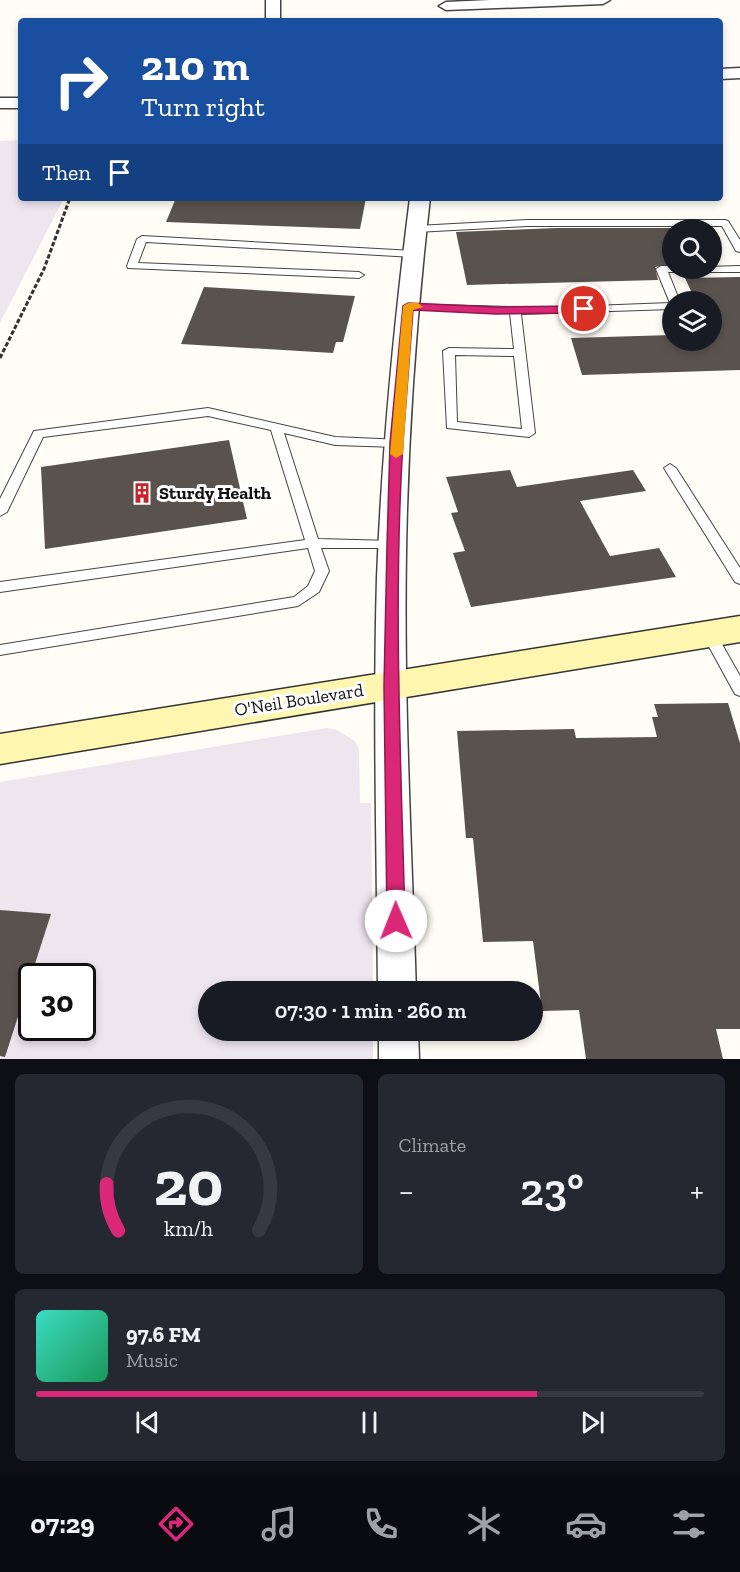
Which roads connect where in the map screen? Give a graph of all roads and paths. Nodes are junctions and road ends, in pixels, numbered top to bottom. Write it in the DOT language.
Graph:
graph roads {
  1 [pos="273,0"];
  2 [pos="603,0"];
  3 [pos="446,3"];
  4 [pos="273,18"];
  5 [pos="444,18"];
  6 [pos="740,73"];
  7 [pos="723,74"];
  8 [pos="0,103"];
  9 [pos="18,103"];
  10 [pos="69,201"];
  11 [pos="420,201"];
  12 [pos="415,242"];
  13 [pos="740,249"];
  14 [pos="740,269"];
  15 [pos="359,275"];
  16 [pos="670,291"];
  17 [pos="408,306"];
  18 [pos="662,306"];
  19 [pos="515,311"];
  20 [pos="520,353"];
  21 [pos="0,358"];
  22 [pos="276,427"];
  23 [pos="397,443"];
  24 [pos="670,468"];
  25 [pos="0,512"];
  26 [pos="314,543"];
  27 [pos="393,545"];
  28 [pos="738,571"];
  29 [pos="0,587"];
  30 [pos="724,632"];
  31 [pos="0,650"];
  32 [pos="391,686"];
  33 [pos="740,690"];
  34 [pos="0,749"];
  35 [pos="397,981"];
  36 [pos="398,1041"];
  37 [pos="399,1059"];
  1 -- 4 [label="street"];
  2 -- 3 [label="street"];
  3 -- 5 [label="street"];
  6 -- 7 [label="street"];
  8 -- 9 [label="street"];
  10 -- 21 [label="path"];
  11 -- 12 [label="street"];
  12 -- 13 [label="lane"];
  12 -- 15 [label="lane"];
  12 -- 17 [label="street"];
  14 -- 16 [label="lane"];
  17 -- 19 [label="lane"];
  17 -- 23 [label="street"];
  18 -- 19 [label="lane"];
  19 -- 20 [label="lane"];
  20 -- 20 [label="lane"];
  22 -- 23 [label="lane"];
  22 -- 25 [label="lane"];
  22 -- 26 [label="lane"];
  23 -- 27 [label="street"];
  24 -- 28 [label="lane"];
  26 -- 27 [label="lane"];
  26 -- 29 [label="lane"];
  26 -- 31 [label="lane"];
  27 -- 32 [label="street"];
  30 -- 32 [label="main road, O'Neil Boulevard"];
  30 -- 33 [label="lane"];
  32 -- 34 [label="main road, O'Neil Boulevard"];
  32 -- 35 [label="street"];
  36 -- 37 [label="street"];
}
